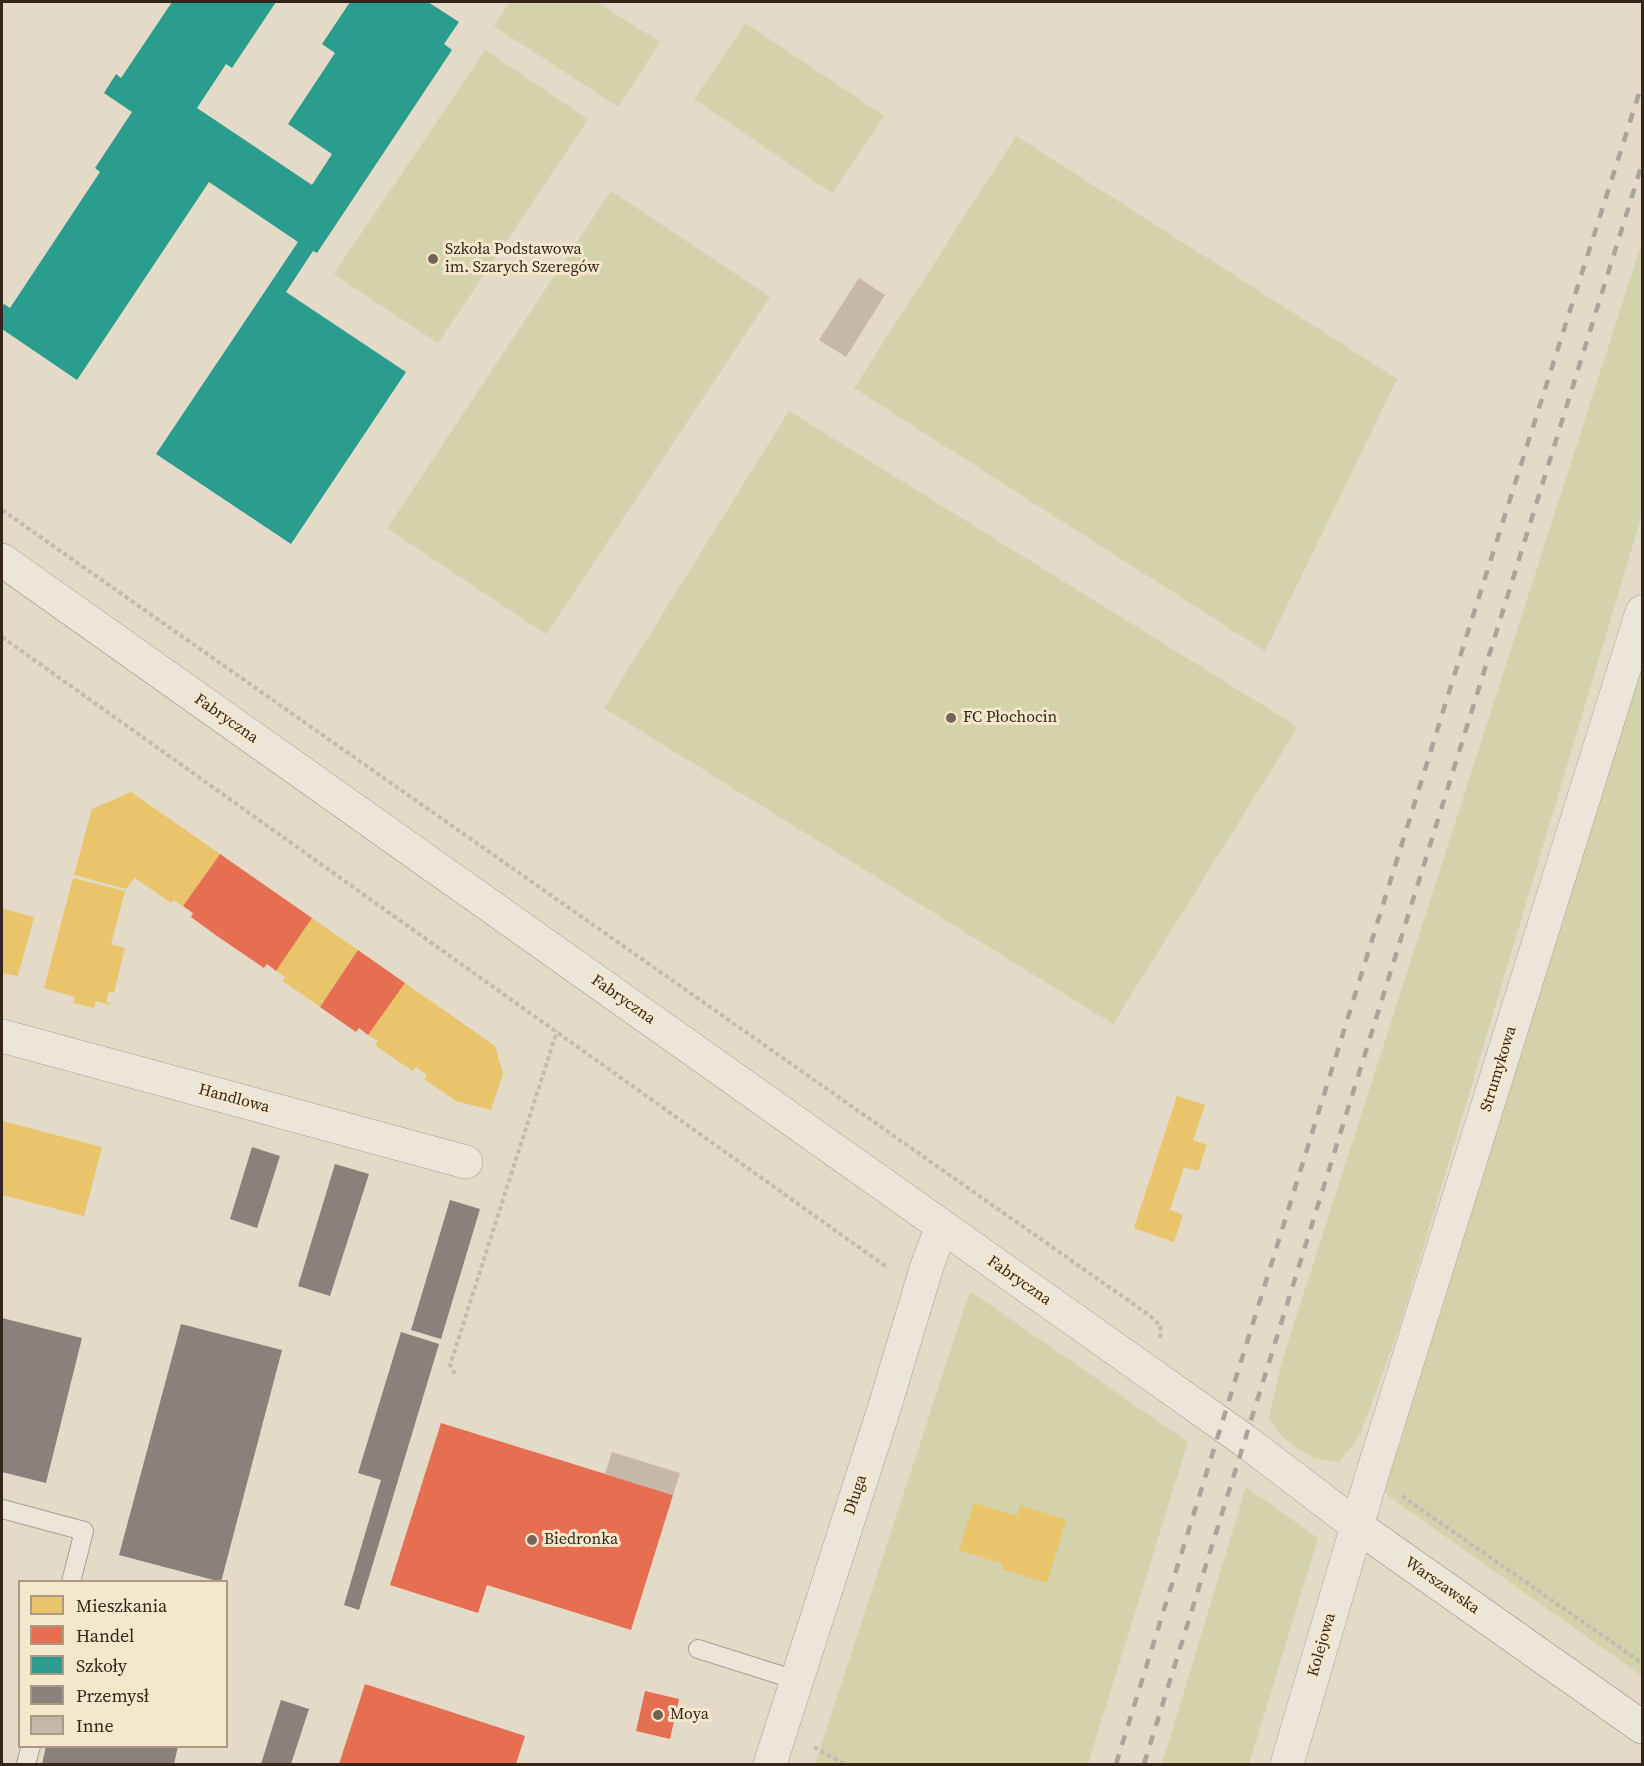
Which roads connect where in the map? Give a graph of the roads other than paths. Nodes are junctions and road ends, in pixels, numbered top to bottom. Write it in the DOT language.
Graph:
graph roads {
  1 [pos="2,560"];
  2 [pos="1642,612"];
  3 [pos="2,1036"];
  4 [pos="466,1162"];
  5 [pos="942,1226"];
  6 [pos="1244,1440"];
  7 [pos="2,1509"];
  8 [pos="1357,1526"];
  9 [pos="71,1580"];
  10 [pos="698,1649"];
  11 [pos="796,1680"];
  12 [pos="1642,1727"];
  13 [pos="30,1748"];
  14 [pos="26,1764"];
  15 [pos="770,1764"];
  16 [pos="1287,1764"];
  1 -- 5 [label="street, Fabryczna"];
  2 -- 8 [label="street, Strumykowa"];
  3 -- 4 [label="street, Handlowa"];
  5 -- 6 [label="street, Fabryczna"];
  5 -- 11 [label="street, Długa"];
  6 -- 8 [label="street, Warszawska"];
  7 -- 9 [label="lane"];
  8 -- 12 [label="street, Warszawska"];
  8 -- 16 [label="street, Kolejowa"];
  10 -- 11 [label="lane"];
  11 -- 15 [label="street, Długa"];
  13 -- 14 [label="lane"];
}
